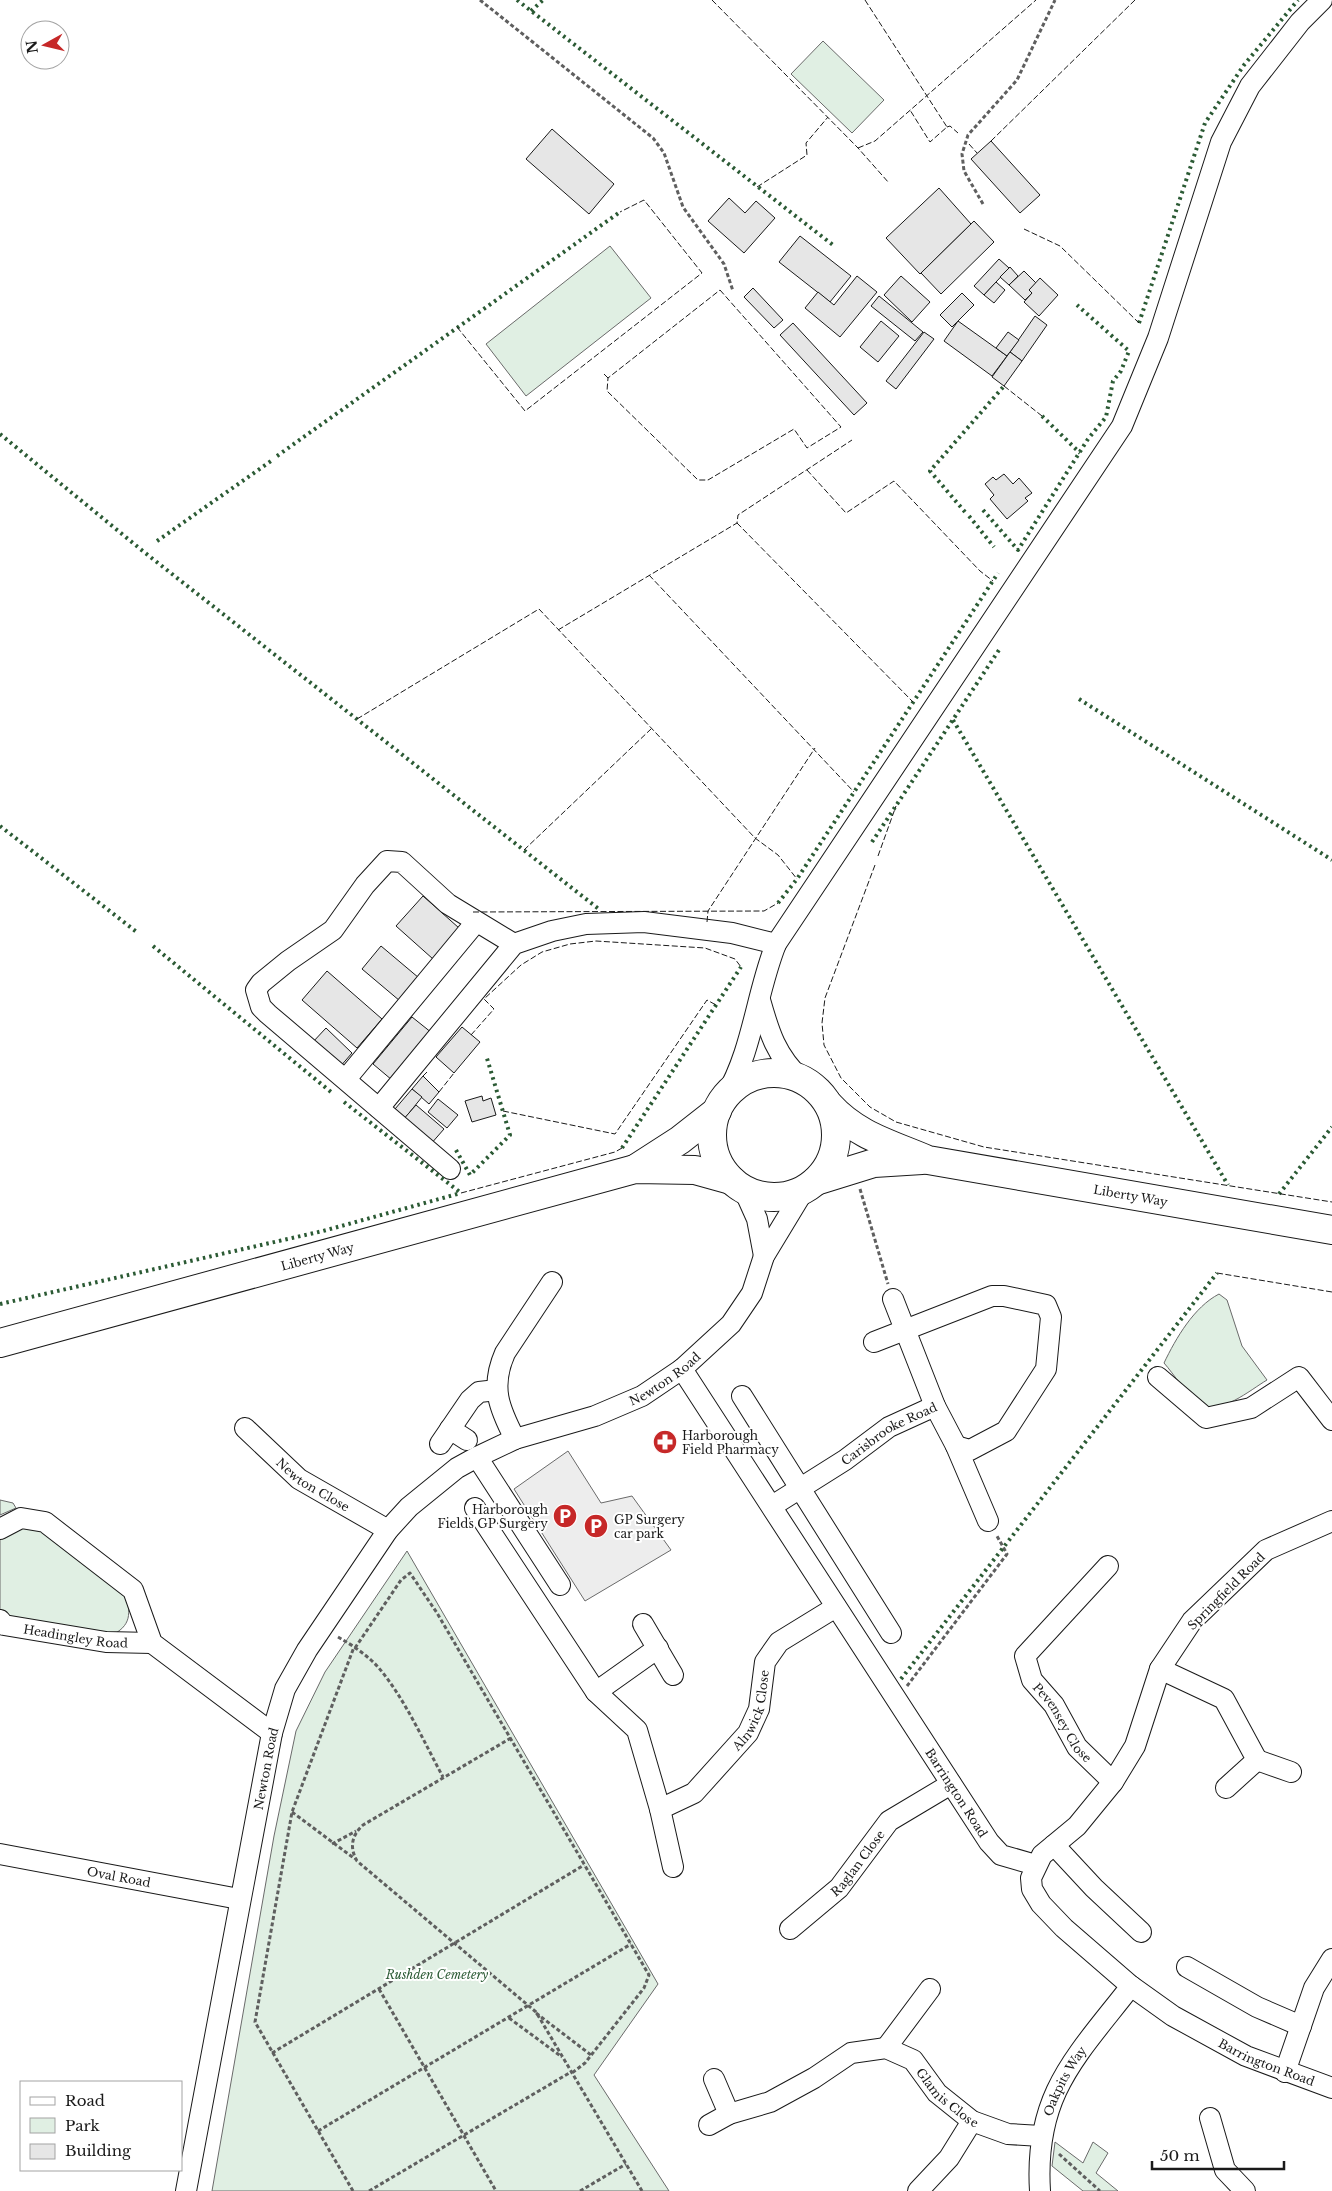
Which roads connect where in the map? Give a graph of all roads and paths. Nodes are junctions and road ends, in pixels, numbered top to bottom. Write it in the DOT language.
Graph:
graph roads {
  1 [pos="480,0"];
  2 [pos="1055,0"];
  3 [pos="1322,0"];
  4 [pos="983,204"];
  5 [pos="733,291"];
  6 [pos="476,922"];
  7 [pos="514,944"];
  8 [pos="776,944"];
  9 [pos="760,998"];
  10 [pos="346,1079"];
  11 [pos="802,1080"];
  12 [pos="721,1104"];
  13 [pos="829,1106"];
  14 [pos="379,1108"];
  15 [pos="928,1160"];
  16 [pos="450,1169"];
  17 [pos="635,1169"];
  18 [pos="737,1185"];
  19 [pos="810,1186"];
  20 [pos="859,1186"];
  21 [pos="1332,1230"];
  22 [pos="764,1256"];
  23 [pos="552,1282"];
  24 [pos="893,1298"];
  25 [pos="906,1331"];
  26 [pos="874,1342"];
  27 [pos="0,1343"];
  28 [pos="682,1369"];
  29 [pos="1158,1377"];
  30 [pos="497,1390"];
  31 [pos="742,1396"];
  32 [pos="935,1406"];
  33 [pos="1332,1420"];
  34 [pos="246,1428"];
  35 [pos="515,1439"];
  36 [pos="956,1446"];
  37 [pos="472,1449"];
  38 [pos="800,1489"];
  39 [pos="772,1506"];
  40 [pos="475,1508"];
  41 [pos="988,1521"];
  42 [pos="1332,1521"];
  43 [pos="0,1529"];
  44 [pos="388,1530"];
  45 [pos="1108,1566"];
  46 [pos="560,1585"];
  47 [pos="836,1607"];
  48 [pos="0,1620"];
  49 [pos="643,1624"];
  50 [pos="322,1627"];
  51 [pos="891,1632"];
  52 [pos="152,1643"];
  53 [pos="355,1647"];
  54 [pos="658,1648"];
  55 [pos="1160,1669"];
  56 [pos="673,1675"];
  57 [pos="596,1692"];
  58 [pos="896,1700"];
  59 [pos="272,1733"];
  60 [pos="511,1738"];
  61 [pos="1256,1760"];
  62 [pos="1291,1772"];
  63 [pos="443,1777"];
  64 [pos="1113,1782"];
  65 [pos="951,1784"];
  66 [pos="1226,1788"];
  67 [pos="660,1808"];
  68 [pos="292,1812"];
  69 [pos="356,1831"];
  70 [pos="332,1844"];
  71 [pos="1054,1845"];
  72 [pos="0,1854"];
  73 [pos="357,1861"];
  74 [pos="1036,1864"];
  75 [pos="584,1865"];
  76 [pos="673,1867"];
  77 [pos="239,1899"];
  78 [pos="790,1929"];
  79 [pos="1141,1932"];
  80 [pos="454,1944"];
  81 [pos="631,1944"];
  82 [pos="1332,1959"];
  83 [pos="1187,1967"];
  84 [pos="1131,1986"];
  85 [pos="379,1989"];
  86 [pos="930,1989"];
  87 [pos="530,2006"];
  88 [pos="536,2012"];
  89 [pos="509,2018"];
  90 [pos="1301,2026"];
  91 [pos="886,2048"];
  92 [pos="272,2053"];
  93 [pos="591,2055"];
  94 [pos="564,2058"];
  95 [pos="425,2068"];
  96 [pos="572,2072"];
  97 [pos="1285,2072"];
  98 [pos="714,2079"];
  99 [pos="1332,2088"];
  100 [pos="728,2114"];
  101 [pos="1210,2118"];
  102 [pos="972,2121"];
  103 [pos="709,2125"];
  104 [pos="318,2131"];
  105 [pos="464,2136"];
  106 [pos="1041,2136"];
  107 [pos="626,2164"];
  108 [pos="186,2191"];
  109 [pos="353,2191"];
  110 [pos="369,2191"];
  111 [pos="496,2191"];
  112 [pos="580,2191"];
  113 [pos="642,2191"];
  114 [pos="918,2191"];
  115 [pos="1040,2191"];
  116 [pos="1100,2191"];
  117 [pos="1245,2191"];
  1 -- 5 [label="path"];
  2 -- 4 [label="path"];
  3 -- 8 [label="street"];
  6 -- 7 [label="street"];
  6 -- 10 [label="street"];
  6 -- 10 [label="street"];
  7 -- 8 [label="street"];
  7 -- 14 [label="street"];
  8 -- 9 [label="street"];
  9 -- 11 [label="street"];
  9 -- 12 [label="street"];
  10 -- 14 [label="street"];
  11 -- 12 [label="highway"];
  11 -- 13 [label="highway"];
  12 -- 17 [label="highway, Liberty Way"];
  12 -- 18 [label="highway"];
  13 -- 15 [label="highway, Liberty Way"];
  13 -- 19 [label="highway"];
  14 -- 16 [label="street"];
  15 -- 19 [label="highway, Liberty Way"];
  15 -- 21 [label="highway, Liberty Way"];
  17 -- 18 [label="highway, Liberty Way"];
  17 -- 27 [label="highway, Liberty Way"];
  18 -- 19 [label="highway"];
  18 -- 22 [label="street"];
  19 -- 22 [label="street, Newton Road"];
  20 -- 24 [label="path"];
  22 -- 28 [label="street, Newton Road"];
  23 -- 30 [label="street"];
  24 -- 25 [label="street, Carisbrooke Road"];
  25 -- 26 [label="street"];
  25 -- 32 [label="street, Carisbrooke Road"];
  25 -- 36 [label="street"];
  28 -- 35 [label="street, Newton Road"];
  28 -- 39 [label="street, Barrington Road"];
  29 -- 33 [label="street"];
  30 -- 35 [label="street"];
  30 -- 37 [label="street"];
  31 -- 38 [label="street"];
  32 -- 36 [label="street"];
  32 -- 38 [label="street, Carisbrooke Road"];
  34 -- 44 [label="street, Newton Close"];
  35 -- 37 [label="street, Newton Road"];
  36 -- 41 [label="street"];
  37 -- 44 [label="street, Newton Road"];
  37 -- 46 [label="street"];
  38 -- 39 [label="street, Carisbrooke Road"];
  38 -- 51 [label="street"];
  39 -- 47 [label="street, Barrington Road"];
  40 -- 57 [label="street"];
  41 -- 58 [label="path"];
  42 -- 55 [label="street, Springfield Road"];
  43 -- 52 [label="street"];
  44 -- 50 [label="street, Newton Road"];
  45 -- 64 [label="street, Pevensey Close"];
  47 -- 58 [label="street, Barrington Road"];
  47 -- 67 [label="street, Alnwick Close"];
  48 -- 52 [label="street, Headingley Road"];
  49 -- 54 [label="street"];
  50 -- 53 [label="path"];
  50 -- 59 [label="street, Newton Road"];
  52 -- 59 [label="street"];
  53 -- 60 [label="path"];
  53 -- 63 [label="path"];
  53 -- 68 [label="path"];
  54 -- 56 [label="street"];
  54 -- 57 [label="street"];
  55 -- 61 [label="street"];
  55 -- 64 [label="street, Springfield Road"];
  57 -- 67 [label="street"];
  58 -- 65 [label="street, Barrington Road"];
  59 -- 77 [label="street, Newton Road"];
  60 -- 63 [label="path"];
  60 -- 75 [label="path"];
  61 -- 62 [label="street"];
  61 -- 66 [label="street"];
  63 -- 69 [label="path"];
  64 -- 71 [label="street, Springfield Road"];
  65 -- 74 [label="street, Barrington Road"];
  65 -- 78 [label="street, Raglan Close"];
  67 -- 76 [label="street"];
  68 -- 70 [label="path"];
  68 -- 92 [label="path"];
  69 -- 70 [label="path"];
  69 -- 73 [label="path"];
  70 -- 73 [label="path"];
  71 -- 74 [label="street, Springfield Road"];
  71 -- 79 [label="street"];
  72 -- 77 [label="street, Oval Road"];
  73 -- 80 [label="path"];
  74 -- 84 [label="street, Barrington Road"];
  75 -- 80 [label="path"];
  75 -- 81 [label="path"];
  77 -- 108 [label="street, Newton Road"];
  80 -- 85 [label="path"];
  80 -- 87 [label="path"];
  81 -- 87 [label="path"];
  81 -- 93 [label="path"];
  82 -- 90 [label="street"];
  83 -- 90 [label="street"];
  84 -- 97 [label="street, Barrington Road"];
  84 -- 106 [label="street, Oakpits Way"];
  85 -- 92 [label="path"];
  85 -- 95 [label="path"];
  86 -- 91 [label="street"];
  87 -- 88 [label="path"];
  87 -- 89 [label="path"];
  88 -- 93 [label="path"];
  88 -- 94 [label="path"];
  89 -- 94 [label="path"];
  89 -- 95 [label="path"];
  90 -- 97 [label="street"];
  91 -- 100 [label="street"];
  91 -- 102 [label="street, Glamis Close"];
  92 -- 104 [label="path"];
  93 -- 96 [label="path"];
  94 -- 96 [label="path"];
  95 -- 104 [label="path"];
  95 -- 105 [label="path"];
  96 -- 105 [label="path"];
  96 -- 107 [label="path"];
  97 -- 99 [label="street, Barrington Road"];
  98 -- 100 [label="street"];
  100 -- 103 [label="street"];
  101 -- 117 [label="street"];
  102 -- 106 [label="street, Glamis Close"];
  102 -- 114 [label="street"];
  104 -- 109 [label="path"];
  105 -- 110 [label="path"];
  105 -- 111 [label="path"];
  106 -- 115 [label="street, Oakpits Way"];
  106 -- 116 [label="path"];
  107 -- 112 [label="path"];
  107 -- 113 [label="path"];
}
